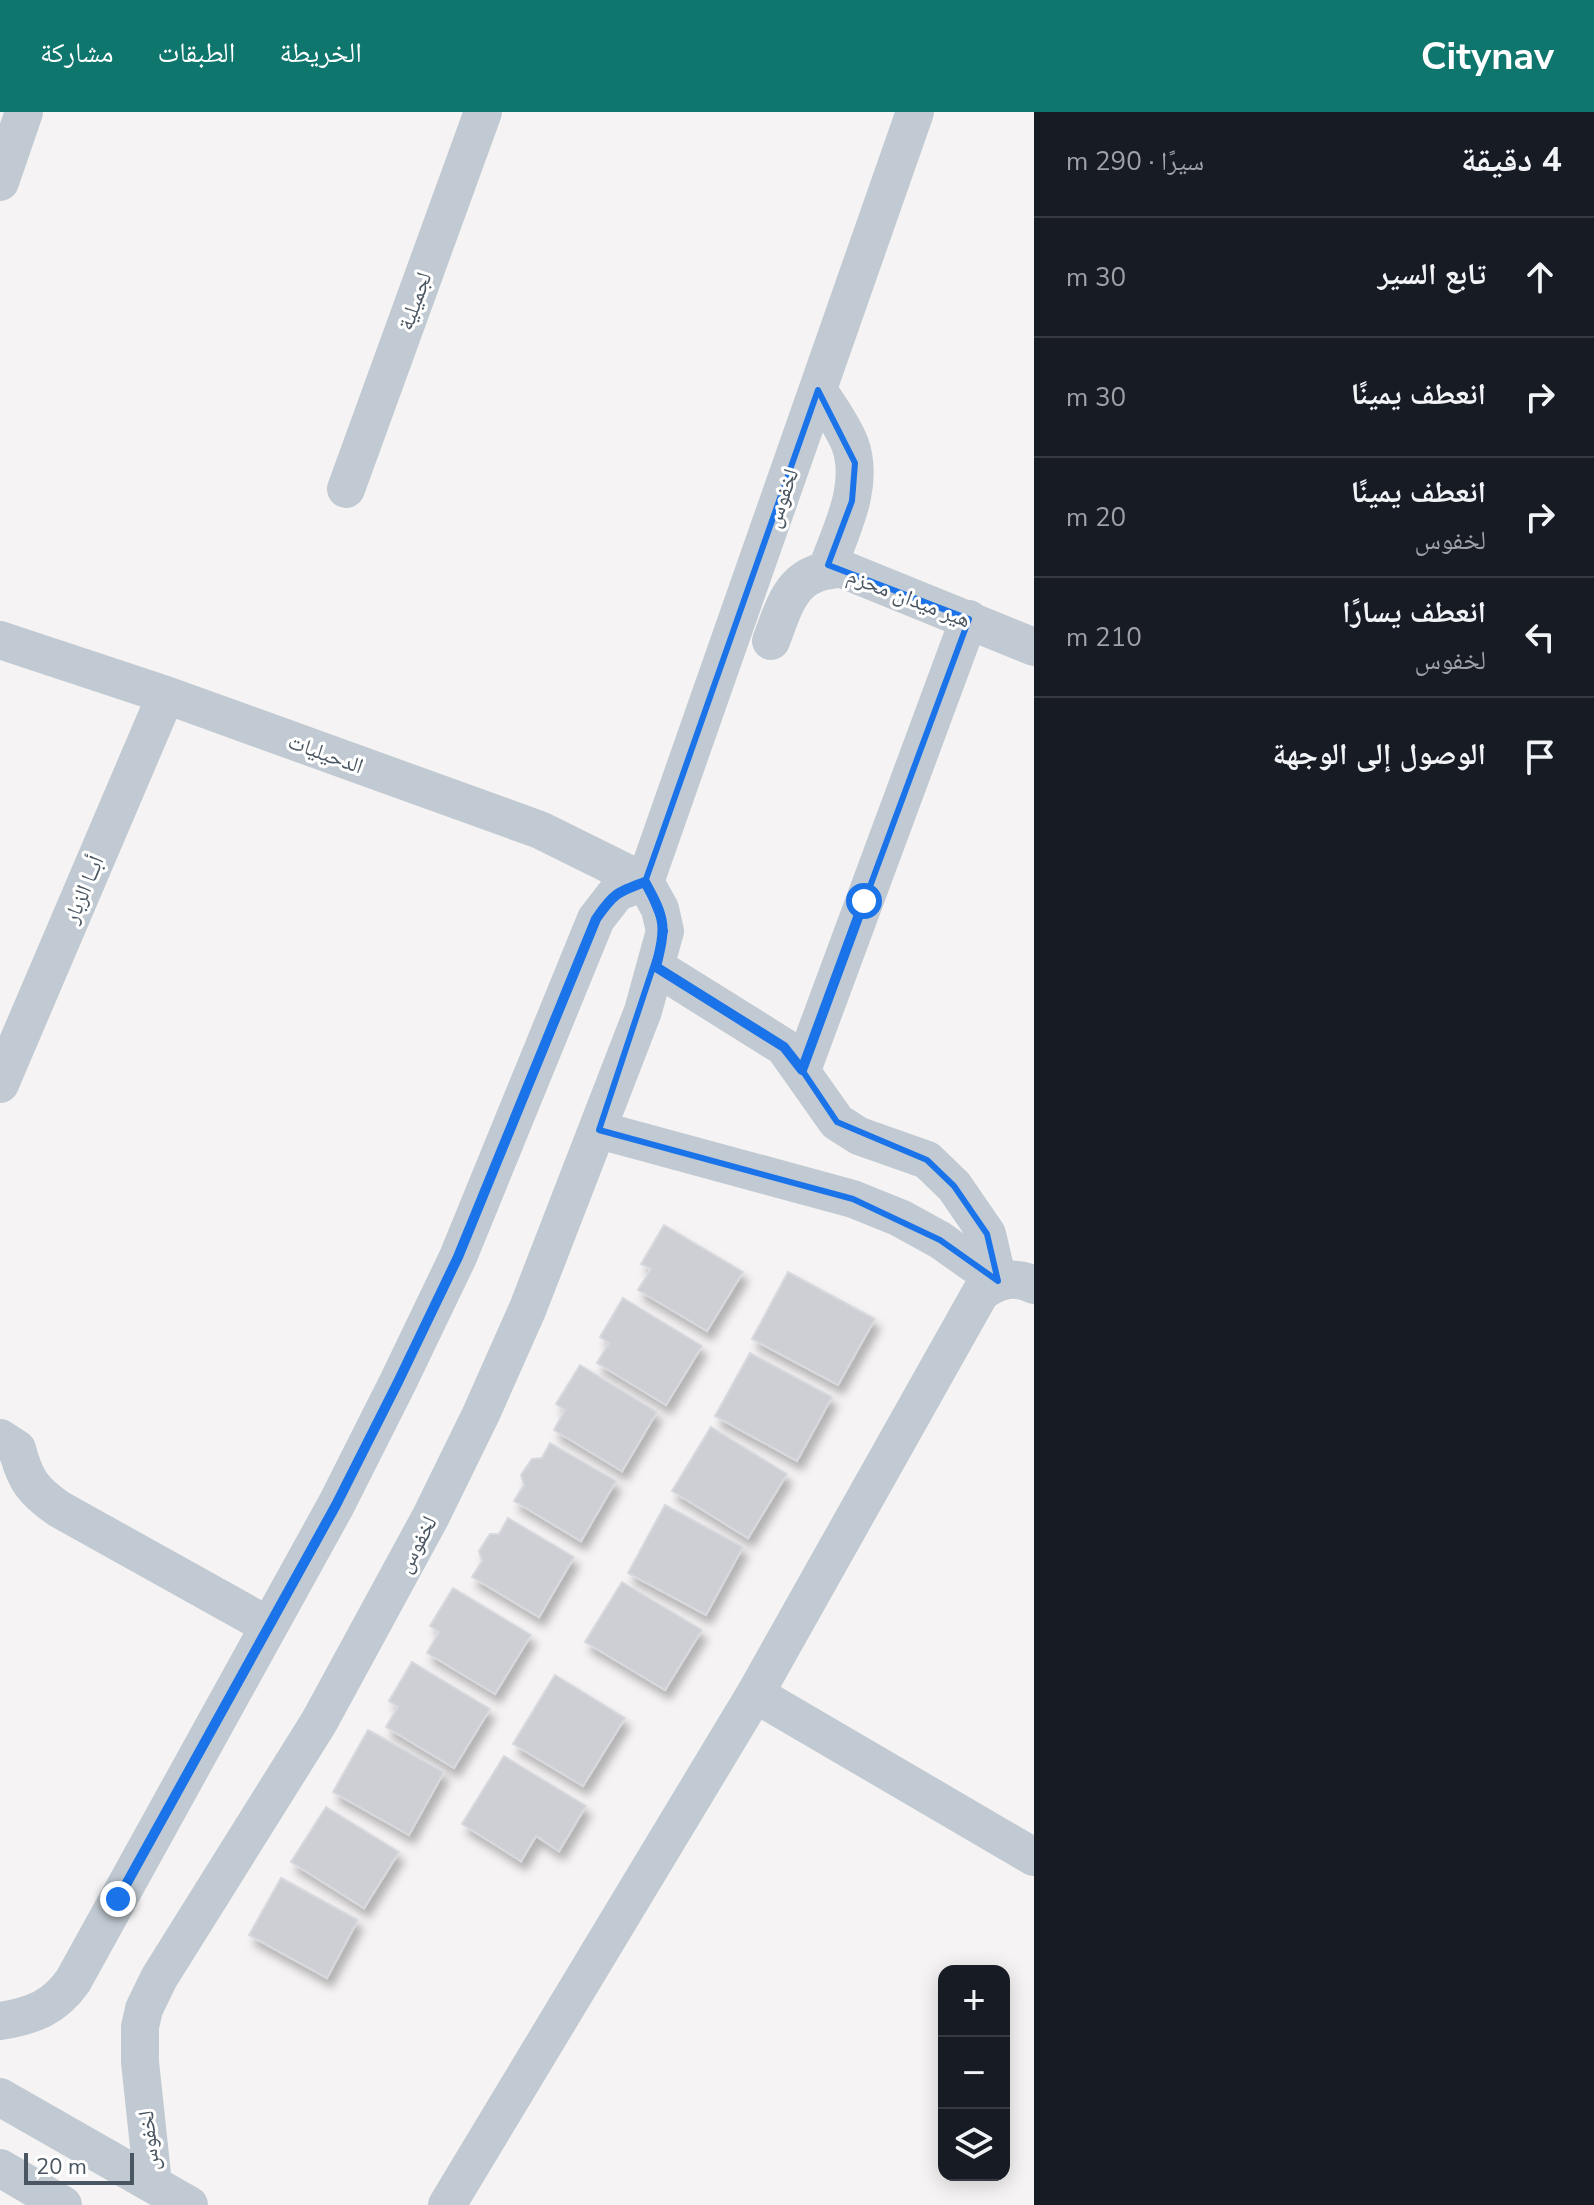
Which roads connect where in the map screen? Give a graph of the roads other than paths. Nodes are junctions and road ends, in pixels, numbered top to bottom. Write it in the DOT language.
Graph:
graph roads {
  1 [pos="24,112"];
  2 [pos="483,112"];
  3 [pos="912,113"];
  4 [pos="0,182"];
  5 [pos="818,390"];
  6 [pos="346,489"];
  7 [pos="757,567"];
  8 [pos="813,576"];
  9 [pos="969,619"];
  10 [pos="0,640"];
  11 [pos="771,641"];
  12 [pos="1034,647"];
  13 [pos="166,695"];
  14 [pos="645,882"];
  15 [pos="656,967"];
  16 [pos="802,1070"];
  17 [pos="0,1084"];
  18 [pos="599,1130"];
  19 [pos="1016,1283"];
  20 [pos="8,1443"];
  21 [pos="269,1626"];
  22 [pos="755,1694"];
  23 [pos="1034,1857"];
  24 [pos="0,2021"];
  25 [pos="0,2097"];
  26 [pos="0,2168"];
  27 [pos="153,2184"];
  28 [pos="63,2205"];
  29 [pos="189,2205"];
  30 [pos="447,2205"];
  1 -- 4 [label="street"];
  2 -- 6 [label="street, لجميلية"];
  3 -- 5 [label="street, لخفوس"];
  5 -- 7 [label="street, لخفوس"];
  5 -- 8 [label="street"];
  7 -- 8 [label="street, هير ميدان محزم"];
  7 -- 14 [label="street, لخفوس"];
  8 -- 9 [label="street, هير ميدان محزم"];
  8 -- 11 [label="street"];
  9 -- 12 [label="street, هير ميدان محزم"];
  9 -- 16 [label="street"];
  10 -- 13 [label="street, الدحيليات"];
  13 -- 14 [label="street, الدحيليات"];
  13 -- 17 [label="street, أبــا الزبار"];
  14 -- 15 [label="street, لخفوس"];
  14 -- 21 [label="street"];
  15 -- 16 [label="street"];
  15 -- 18 [label="street, لخفوس"];
  16 -- 19 [label="street"];
  18 -- 19 [label="street"];
  18 -- 27 [label="street, لخفوس"];
  19 -- 22 [label="street"];
  20 -- 21 [label="street"];
  21 -- 24 [label="street"];
  22 -- 23 [label="street"];
  22 -- 30 [label="street"];
  25 -- 27 [label="street"];
  26 -- 28 [label="street"];
  27 -- 29 [label="street"];
}
